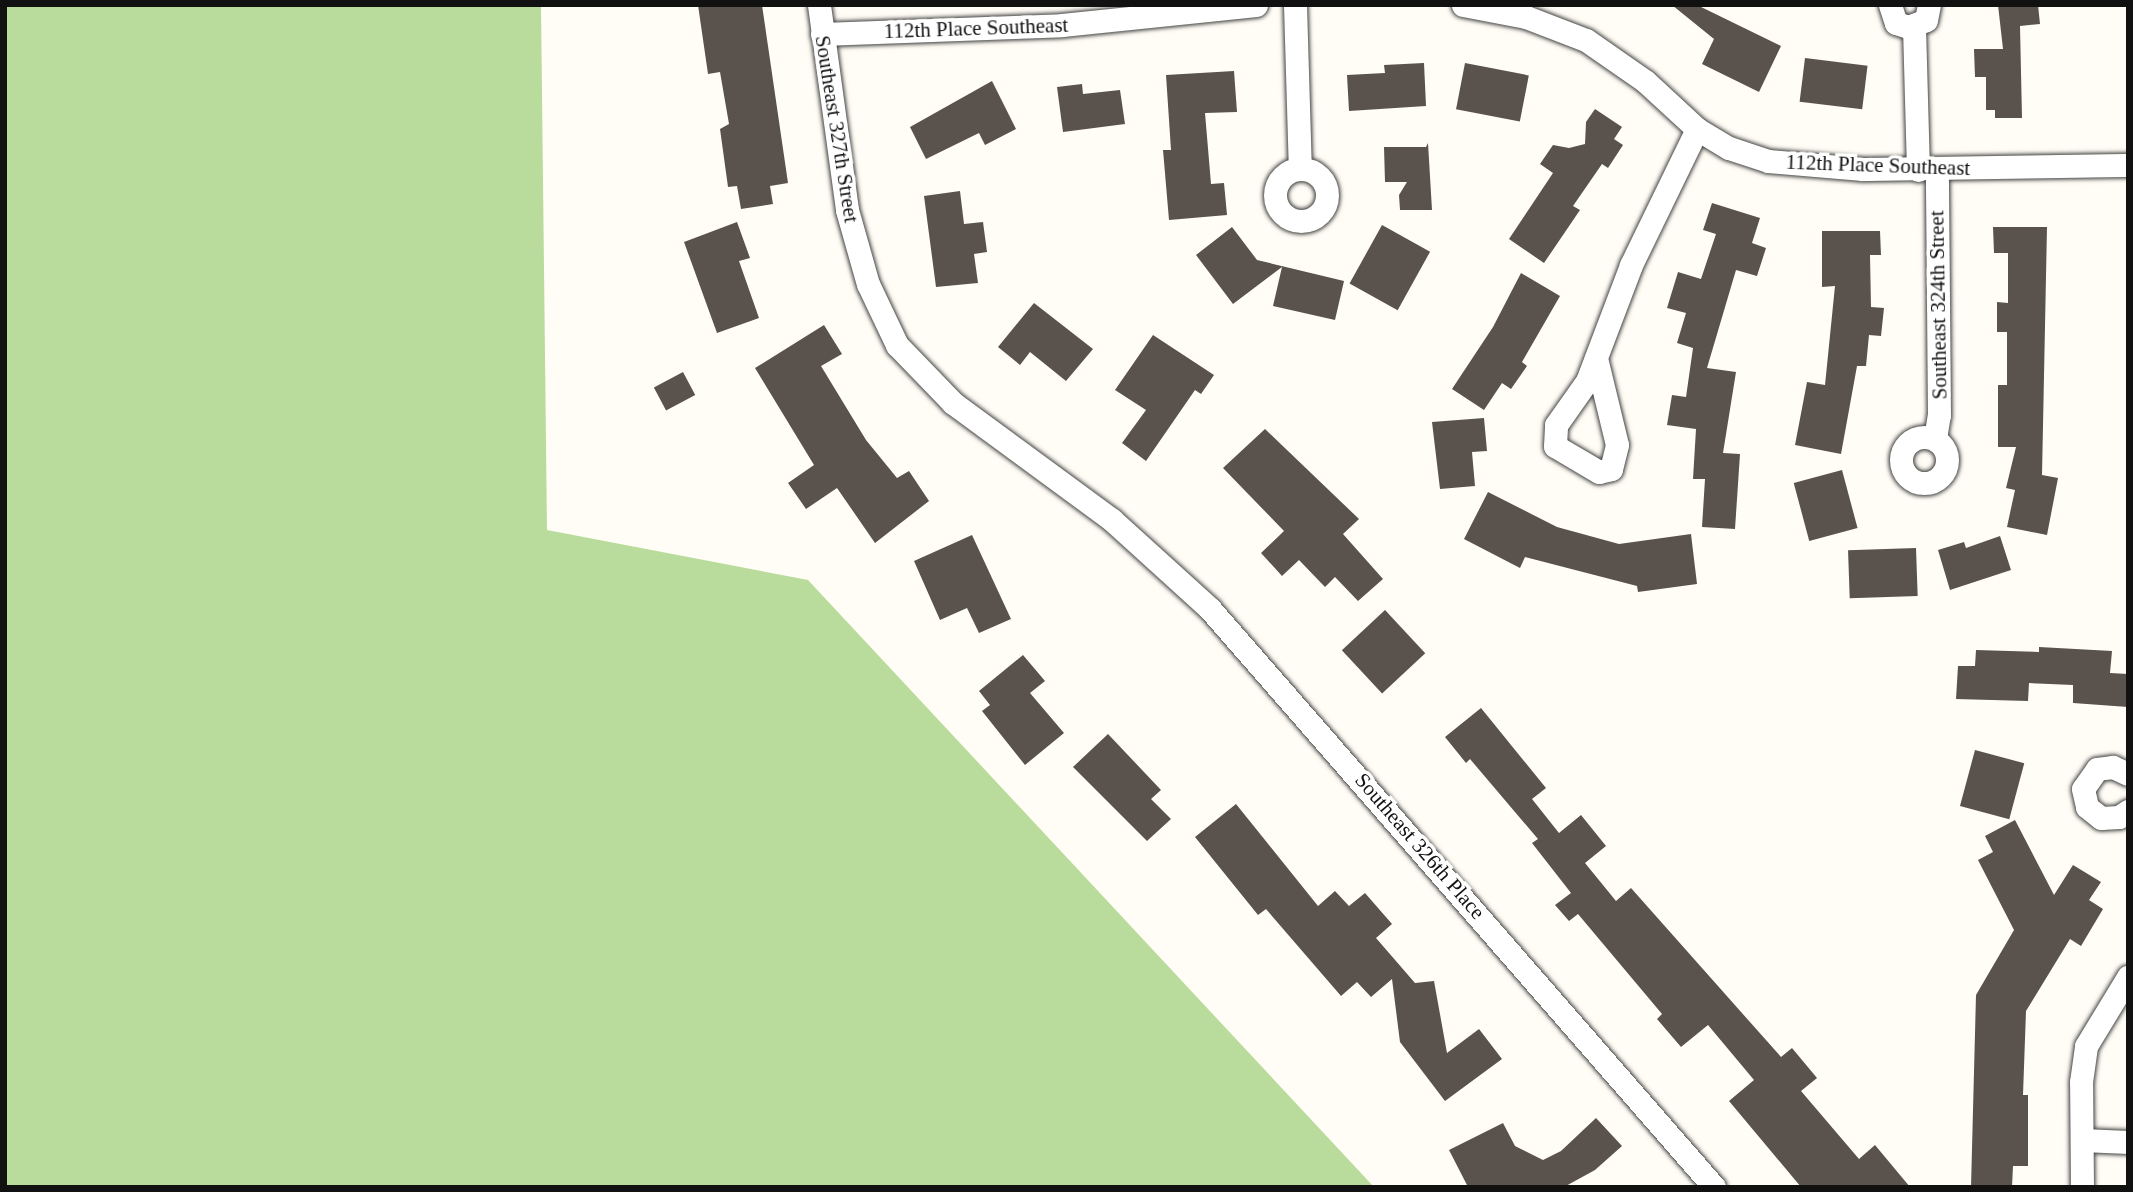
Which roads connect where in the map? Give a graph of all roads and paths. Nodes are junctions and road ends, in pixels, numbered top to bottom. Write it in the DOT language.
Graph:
graph roads {
  1 [pos="819,5"];
  2 [pos="1256,5"];
  3 [pos="1295,5"];
  4 [pos="1463,5"];
  5 [pos="1890,5"];
  6 [pos="1929,5"];
  7 [pos="1914,27"];
  8 [pos="822,34"];
  9 [pos="1697,129"];
  10 [pos="2128,165"];
  11 [pos="1300,169"];
  12 [pos="1927,170"];
  13 [pos="1596,358"];
  14 [pos="1935,439"];
  15 [pos="1112,520"];
  16 [pos="2128,774"];
  17 [pos="2128,811"];
  18 [pos="2128,977"];
  19 [pos="2082,1140"];
  20 [pos="2128,1142"];
  21 [pos="1714,1187"];
  22 [pos="2082,1187"];
  1 -- 8 [label="street, Southeast 327th Street"];
  2 -- 8 [label="street, 112th Place Southeast"];
  3 -- 11 [label="street"];
  4 -- 9 [label="street, 112th Place Southeast"];
  5 -- 7 [label="street"];
  6 -- 7 [label="street"];
  7 -- 12 [label="street, Southeast 324th Street"];
  8 -- 15 [label="street, Southeast 327th Street"];
  9 -- 12 [label="street, 112th Place Southeast"];
  9 -- 13 [label="street"];
  10 -- 12 [label="street, 112th Place Southeast"];
  12 -- 14 [label="street, Southeast 324th Street"];
  15 -- 21 [label="street, Southeast 326th Place"];
  16 -- 17 [label="street"];
  18 -- 19 [label="street"];
  19 -- 20 [label="street"];
  19 -- 22 [label="street"];
}
